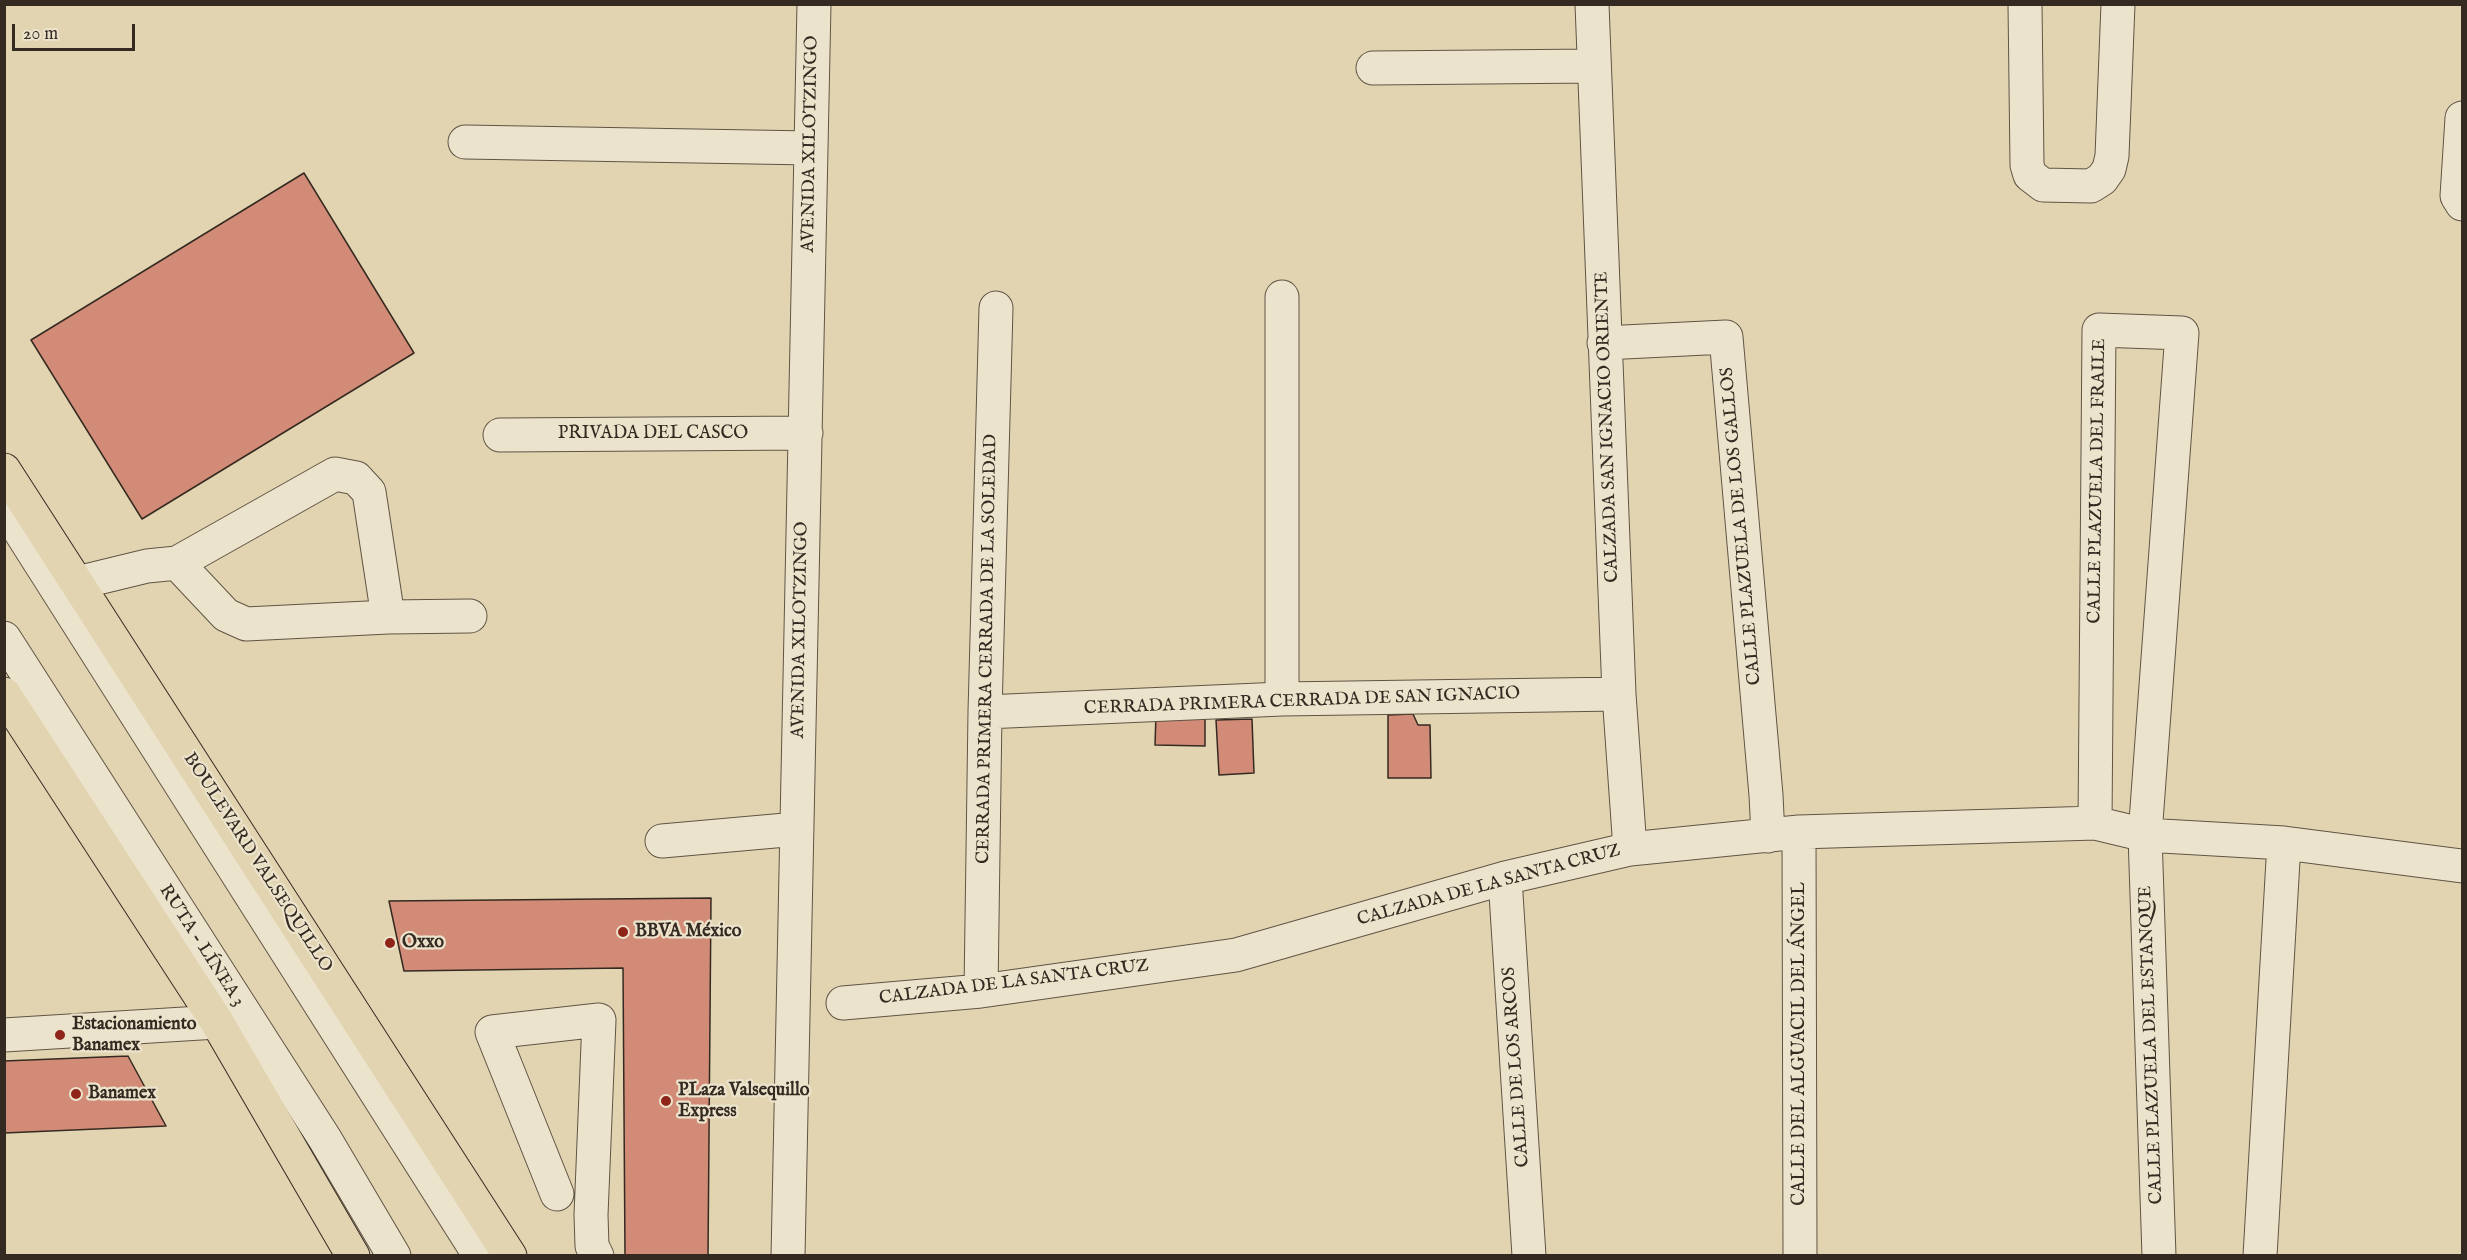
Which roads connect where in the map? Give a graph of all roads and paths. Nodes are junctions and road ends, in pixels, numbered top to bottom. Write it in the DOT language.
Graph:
graph roads {
  1 [pos="814,4"];
  2 [pos="1592,4"];
  3 [pos="2025,4"];
  4 [pos="2118,4"];
  5 [pos="1594,66"];
  6 [pos="1372,68"];
  7 [pos="2463,117"];
  8 [pos="465,142"];
  9 [pos="811,148"];
  10 [pos="2463,204"];
  11 [pos="1282,297"];
  12 [pos="996,308"];
  13 [pos="1604,343"];
  14 [pos="806,433"];
  15 [pos="500,435"];
  16 [pos="4,470"];
  17 [pos="4,506"];
  18 [pos="177,563"];
  19 [pos="77,583"];
  20 [pos="470,616"];
  21 [pos="388,617"];
  22 [pos="4,639"];
  23 [pos="4,694"];
  24 [pos="1619,694"];
  25 [pos="1282,699"];
  26 [pos="985,712"];
  27 [pos="2096,823"];
  28 [pos="797,829"];
  29 [pos="1799,832"];
  30 [pos="2145,835"];
  31 [pos="1768,836"];
  32 [pos="662,841"];
  33 [pos="2284,843"];
  34 [pos="1630,849"];
  35 [pos="2463,866"];
  36 [pos="1505,878"];
  37 [pos="981,991"];
  38 [pos="843,1003"];
  39 [pos="217,1022"];
  40 [pos="4,1035"];
  41 [pos="557,1194"];
  42 [pos="353,1256"];
  43 [pos="394,1256"];
  44 [pos="480,1256"];
  45 [pos="510,1256"];
  46 [pos="597,1256"];
  47 [pos="788,1256"];
  48 [pos="1529,1256"];
  49 [pos="1800,1256"];
  50 [pos="2159,1256"];
  51 [pos="2260,1256"];
  1 -- 9 [label="street, AVENIDA XILOTZINGO"];
  2 -- 5 [label="street, CALZADA SAN IGNACIO ORIENTE"];
  3 -- 4 [label="street"];
  5 -- 6 [label="street"];
  5 -- 13 [label="street, CALZADA SAN IGNACIO ORIENTE"];
  7 -- 10 [label="street"];
  8 -- 9 [label="street"];
  9 -- 14 [label="street, AVENIDA XILOTZINGO"];
  11 -- 25 [label="street"];
  12 -- 26 [label="street, CERRADA PRIMERA CERRADA DE LA SOLEDAD"];
  13 -- 24 [label="street, CALZADA SAN IGNACIO ORIENTE"];
  13 -- 31 [label="street, CALLE PLAZUELA DE LOS GALLOS"];
  14 -- 15 [label="street, PRIVADA DEL CASCO"];
  14 -- 28 [label="street, AVENIDA XILOTZINGO"];
  16 -- 19 [label="main road, BOULEVARD VALSEQUILLO"];
  17 -- 44 [label="street"];
  18 -- 19 [label="street"];
  18 -- 21 [label="street"];
  18 -- 21 [label="street"];
  19 -- 45 [label="main road, BOULEVARD VALSEQUILLO"];
  20 -- 21 [label="street"];
  22 -- 43 [label="street, RUTA - LÍNEA 3"];
  23 -- 39 [label="main road"];
  24 -- 25 [label="street, CERRADA PRIMERA CERRADA DE SAN IGNACIO"];
  24 -- 34 [label="street, CALZADA SAN IGNACIO ORIENTE"];
  25 -- 26 [label="street, CERRADA PRIMERA CERRADA DE SAN IGNACIO"];
  26 -- 37 [label="street, CERRADA PRIMERA CERRADA DE LA SOLEDAD"];
  27 -- 29 [label="street, CALZADA DE LA SANTA CRUZ"];
  27 -- 30 [label="street, CALZADA DE LA SANTA CRUZ"];
  27 -- 30 [label="street, CALLE PLAZUELA DEL FRAILE"];
  28 -- 32 [label="street"];
  28 -- 47 [label="street, AVENIDA XILOTZINGO"];
  29 -- 31 [label="street, CALZADA DE LA SANTA CRUZ"];
  29 -- 49 [label="street, CALLE DEL ALGUACIL DEL ÁNGEL"];
  30 -- 33 [label="street, CALZADA DE LA SANTA CRUZ"];
  30 -- 50 [label="street, CALLE PLAZUELA DEL ESTANQUE"];
  31 -- 34 [label="street, CALZADA DE LA SANTA CRUZ"];
  33 -- 35 [label="street, CALZADA DE LA SANTA CRUZ"];
  33 -- 51 [label="street"];
  34 -- 36 [label="street, CALZADA DE LA SANTA CRUZ"];
  36 -- 37 [label="street, CALZADA DE LA SANTA CRUZ"];
  36 -- 48 [label="street, CALLE DE LOS ARCOS"];
  37 -- 38 [label="street, CALZADA DE LA SANTA CRUZ"];
  39 -- 40 [label="street"];
  39 -- 42 [label="main road"];
  41 -- 46 [label="street"];
}
